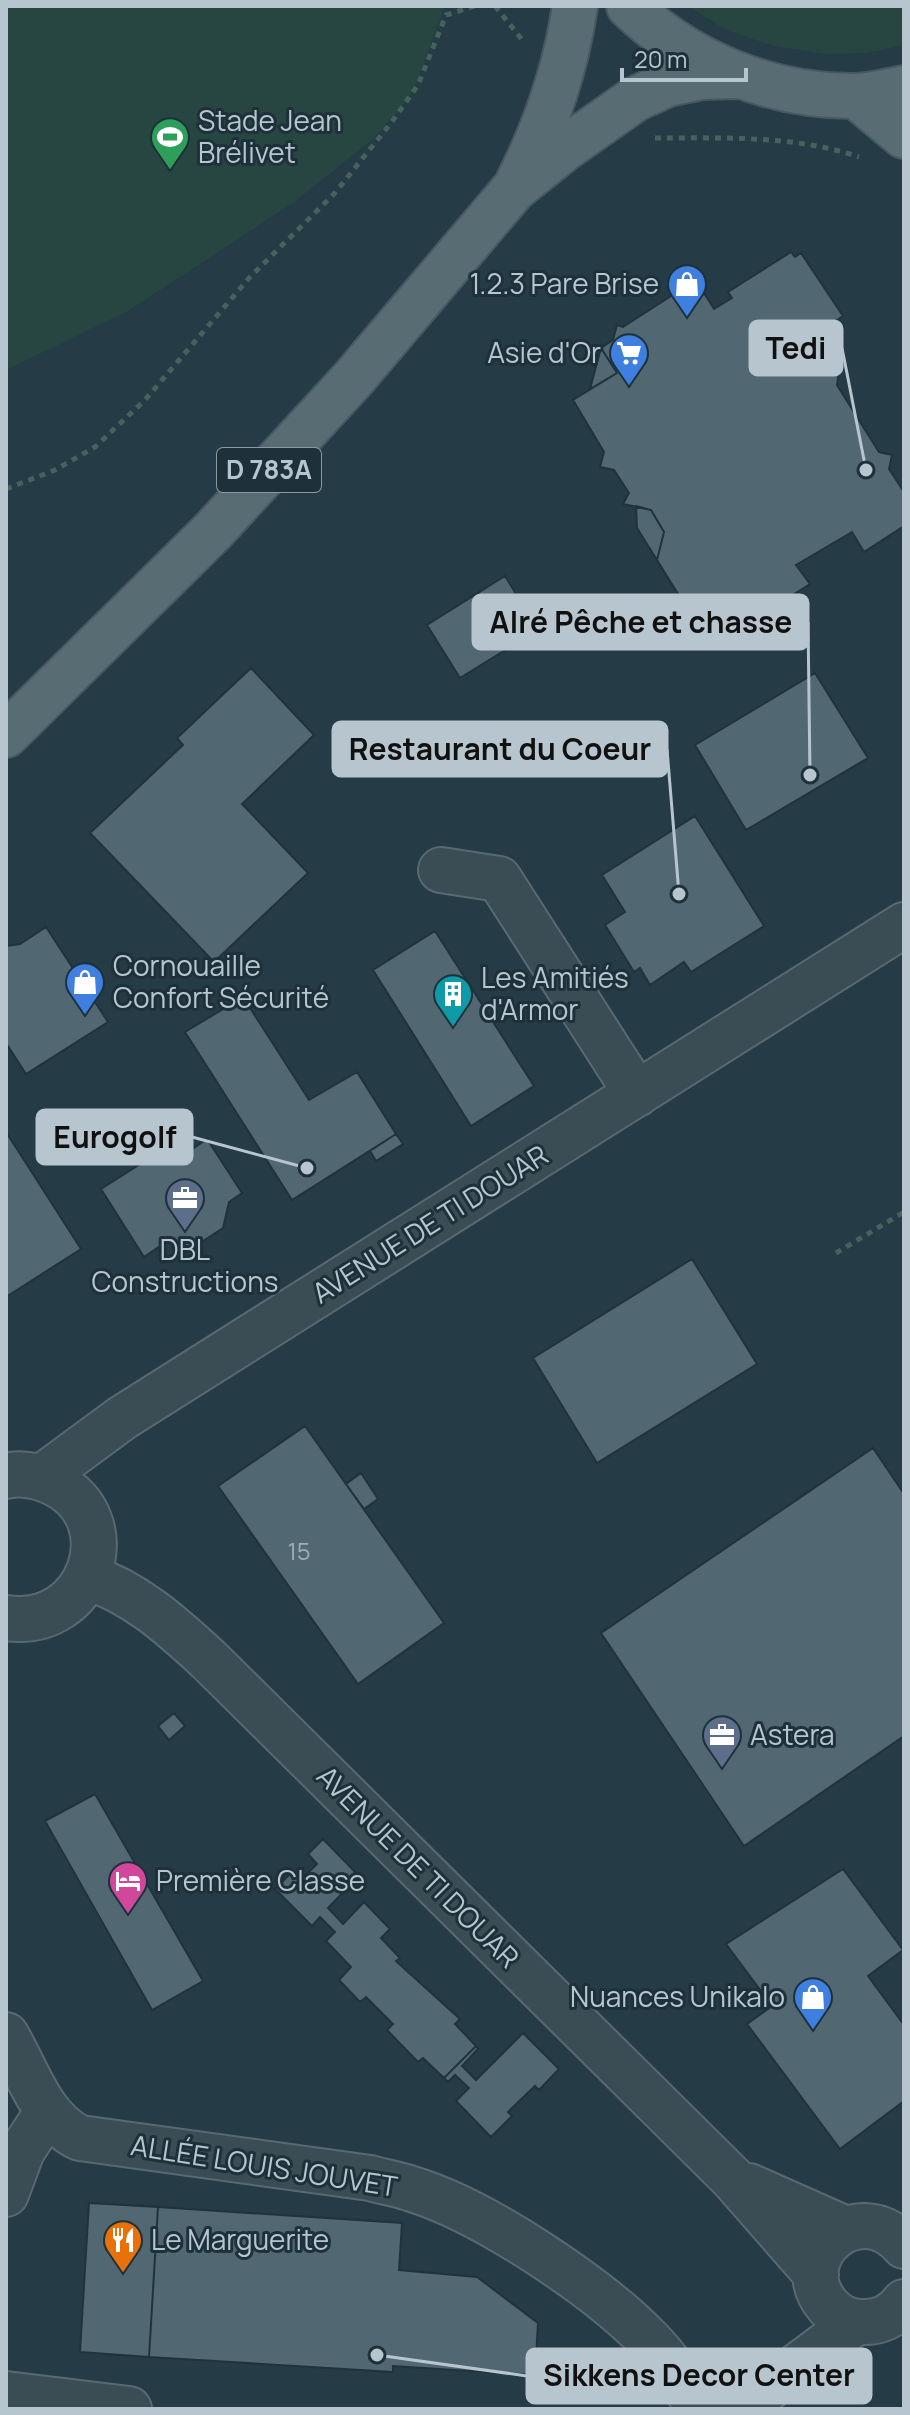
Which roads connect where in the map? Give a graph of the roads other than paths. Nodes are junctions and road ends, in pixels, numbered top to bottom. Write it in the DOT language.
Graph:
graph roads {
  1 [pos="575,6"];
  2 [pos="629,6"];
  3 [pos="739,76"];
  4 [pos="904,88"];
  5 [pos="856,96"];
  6 [pos="904,136"];
  7 [pos="514,189"];
  8 [pos="6,735"];
  9 [pos="441,870"];
  10 [pos="904,925"];
  11 [pos="637,1094"];
  12 [pos="103,1433"];
  13 [pos="24,1477"];
  14 [pos="81,1506"];
  15 [pos="87,1577"];
  16 [pos="6,1618"];
  17 [pos="6,2035"];
  18 [pos="48,2111"];
  19 [pos="732,2178"];
  20 [pos="6,2194"];
  21 [pos="846,2229"];
  22 [pos="900,2234"];
  23 [pos="866,2307"];
  24 [pos="6,2394"];
  25 [pos="129,2409"];
  26 [pos="699,2409"];
  27 [pos="721,2409"];
  1 -- 7 [label="main road, D 783A"];
  2 -- 3 [label="main road"];
  3 -- 5 [label="main road"];
  3 -- 7 [label="main road, D 783A"];
  4 -- 5 [label="main road"];
  5 -- 6 [label="main road"];
  7 -- 8 [label="main road, D 783A"];
  9 -- 11 [label="street"];
  10 -- 11 [label="street, AVENUE DE TI DOUAR"];
  11 -- 12 [label="street, AVENUE DE TI DOUAR"];
  12 -- 13 [label="street, AVENUE DE TI DOUAR"];
  12 -- 14 [label="street"];
  13 -- 14 [label="street"];
  14 -- 15 [label="street"];
  15 -- 16 [label="street"];
  15 -- 19 [label="street, AVENUE DE TI DOUAR"];
  17 -- 18 [label="street, ALLÉE LOUIS JOUVET"];
  18 -- 20 [label="street"];
  18 -- 26 [label="street, ALLÉE LOUIS JOUVET"];
  19 -- 21 [label="street, AVENUE DE TI DOUAR"];
  19 -- 23 [label="street, AVENUE DE TI DOUAR"];
  21 -- 22 [label="street, AVENUE DE TI DOUAR"];
  21 -- 23 [label="street"];
  23 -- 27 [label="street"];
  24 -- 25 [label="street"];
}
